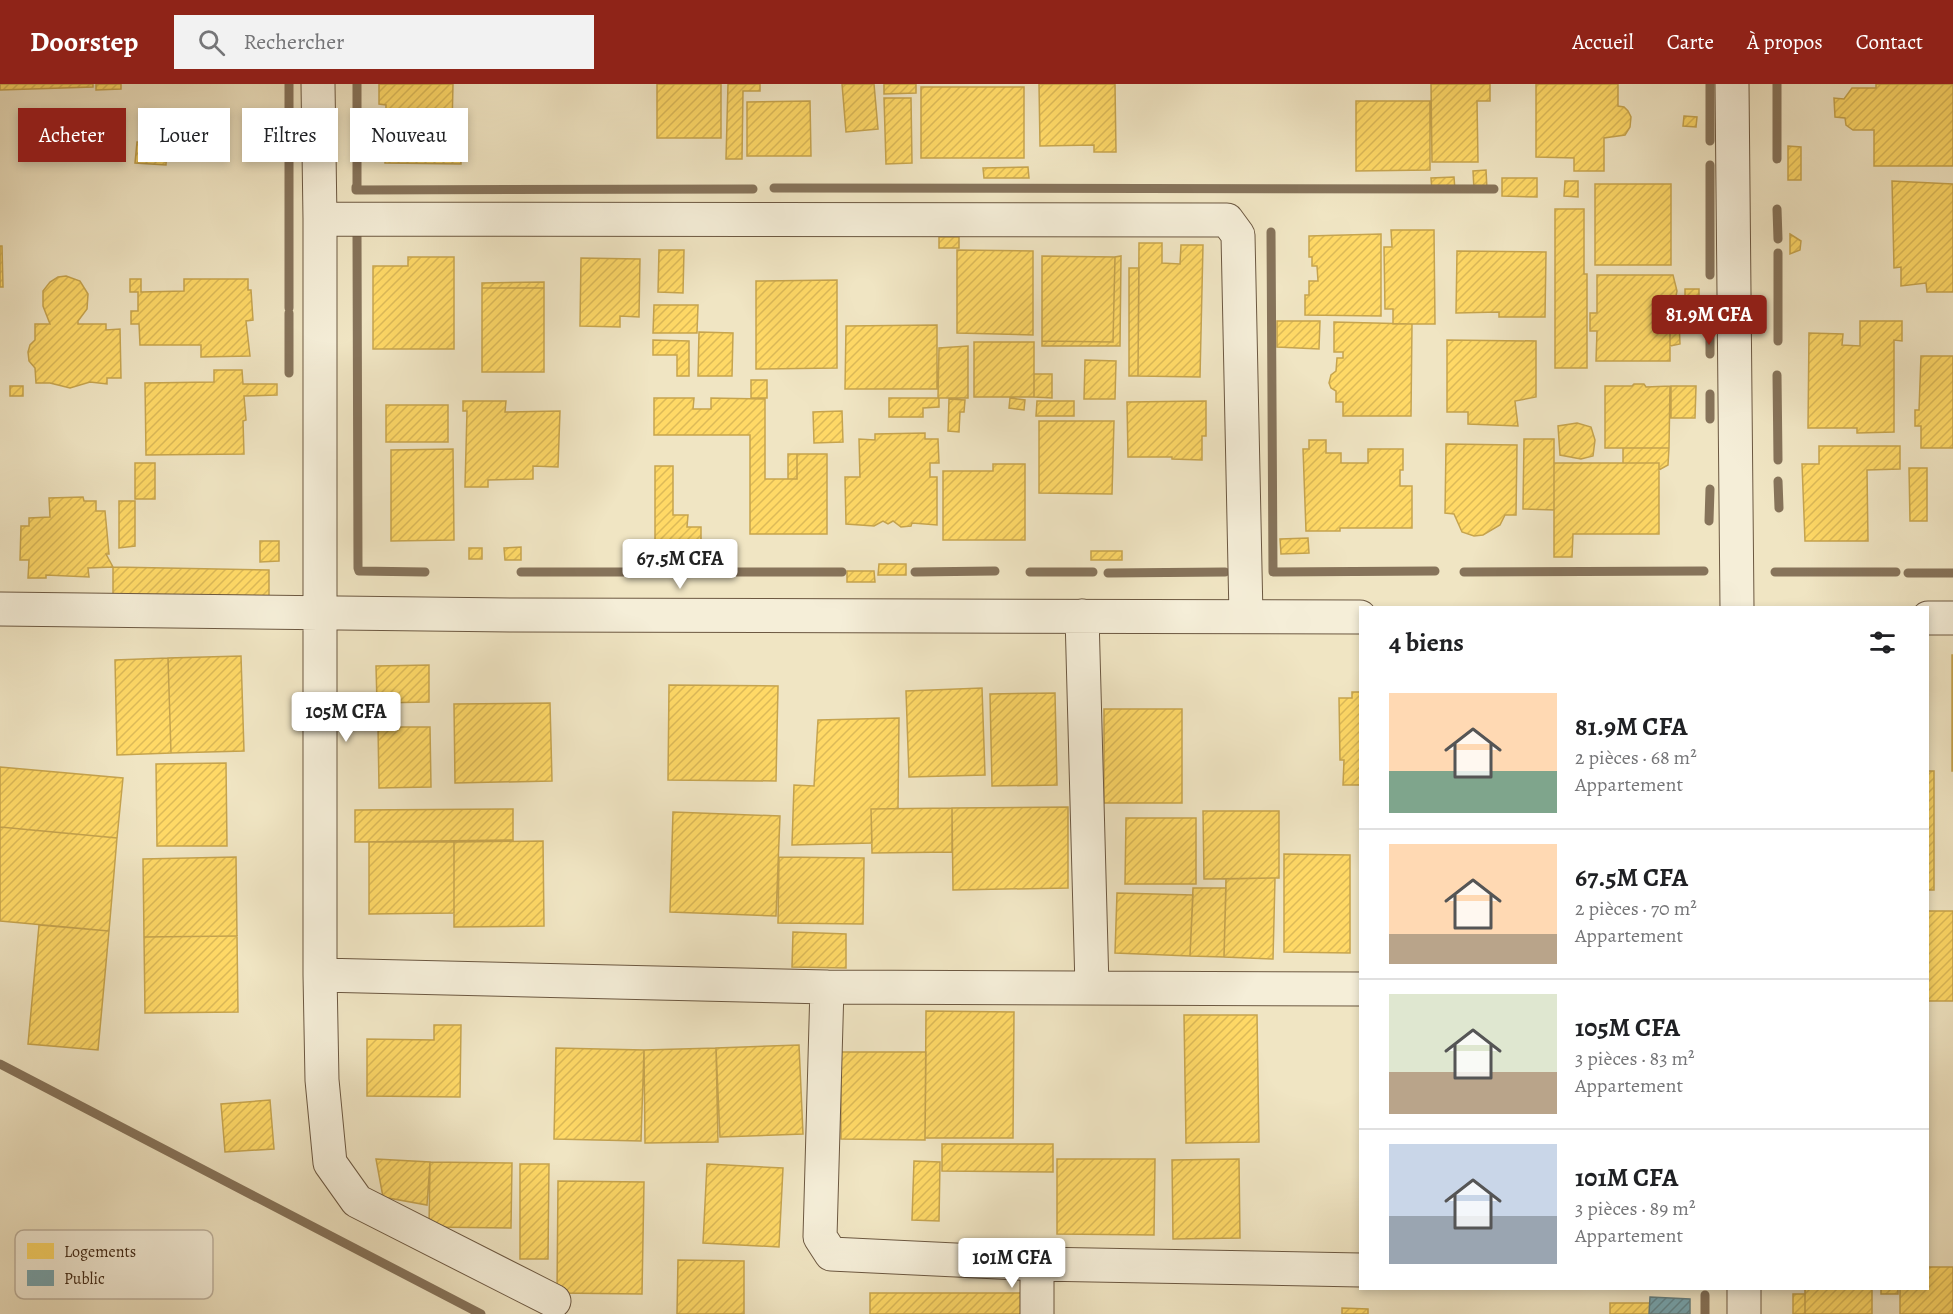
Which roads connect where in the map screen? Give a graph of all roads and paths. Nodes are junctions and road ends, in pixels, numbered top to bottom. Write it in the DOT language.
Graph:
graph roads {
  1 [pos="318,84"];
  2 [pos="1732,84"];
  3 [pos="320,219"];
  4 [pos="1737,606"];
  5 [pos="0,609"];
  6 [pos="321,611"];
  7 [pos="1082,616"];
  8 [pos="1245,616"];
  9 [pos="1359,616"];
  10 [pos="1929,618"];
  11 [pos="1953,618"];
  12 [pos="320,975"];
  13 [pos="827,987"];
  14 [pos="1092,987"];
  15 [pos="1359,989"];
  16 [pos="1037,1264"];
  17 [pos="1359,1270"];
  18 [pos="1744,1290"];
  19 [pos="554,1301"];
  20 [pos="1037,1314"];
  21 [pos="1744,1314"];
  1 -- 3 [label="street"];
  2 -- 4 [label="street"];
  3 -- 6 [label="street"];
  3 -- 8 [label="street"];
  5 -- 6 [label="street"];
  6 -- 7 [label="street"];
  6 -- 12 [label="street"];
  7 -- 8 [label="street"];
  7 -- 14 [label="street"];
  8 -- 9 [label="street"];
  10 -- 11 [label="street"];
  12 -- 13 [label="street"];
  12 -- 19 [label="street"];
  13 -- 14 [label="street"];
  13 -- 16 [label="street"];
  14 -- 15 [label="street"];
  16 -- 17 [label="street"];
  16 -- 20 [label="street"];
  18 -- 21 [label="street"];
}
